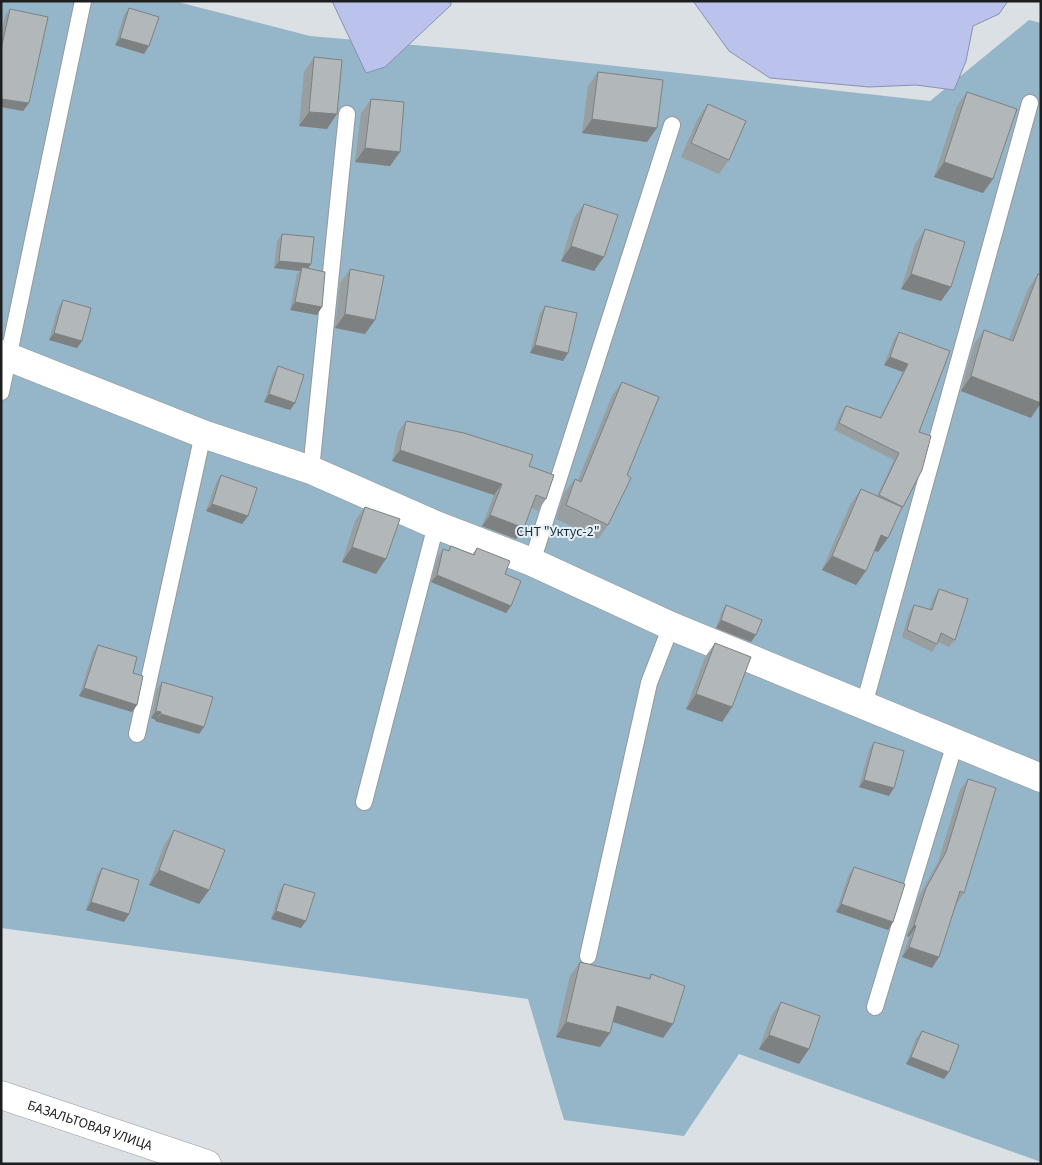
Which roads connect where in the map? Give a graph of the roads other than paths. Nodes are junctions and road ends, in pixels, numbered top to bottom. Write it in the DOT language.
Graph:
graph roads {
  1 [pos="83,1"];
  2 [pos="1030,103"];
  3 [pos="347,114"];
  4 [pos="672,125"];
  5 [pos="5,355"];
  6 [pos="1,392"];
  7 [pos="204,434"];
  8 [pos="311,470"];
  9 [pos="436,525"];
  10 [pos="532,562"];
  11 [pos="671,626"];
  12 [pos="864,705"];
  13 [pos="137,734"];
  14 [pos="955,743"];
  15 [pos="1041,778"];
  16 [pos="364,802"];
  17 [pos="588,956"];
  18 [pos="875,1007"];
  19 [pos="3,1102"];
  20 [pos="207,1164"];
  1 -- 5 [label="lane"];
  2 -- 12 [label="lane"];
  3 -- 8 [label="lane"];
  4 -- 10 [label="lane"];
  5 -- 6 [label="lane"];
  5 -- 7 [label="street"];
  7 -- 8 [label="street"];
  7 -- 13 [label="lane"];
  8 -- 9 [label="street"];
  9 -- 10 [label="street"];
  9 -- 16 [label="lane"];
  10 -- 11 [label="street"];
  11 -- 12 [label="street"];
  11 -- 17 [label="lane"];
  12 -- 14 [label="street"];
  14 -- 15 [label="street"];
  14 -- 18 [label="lane"];
  19 -- 20 [label="street, БАЗАЛЬТОВАЯ УЛИЦА"];
}
